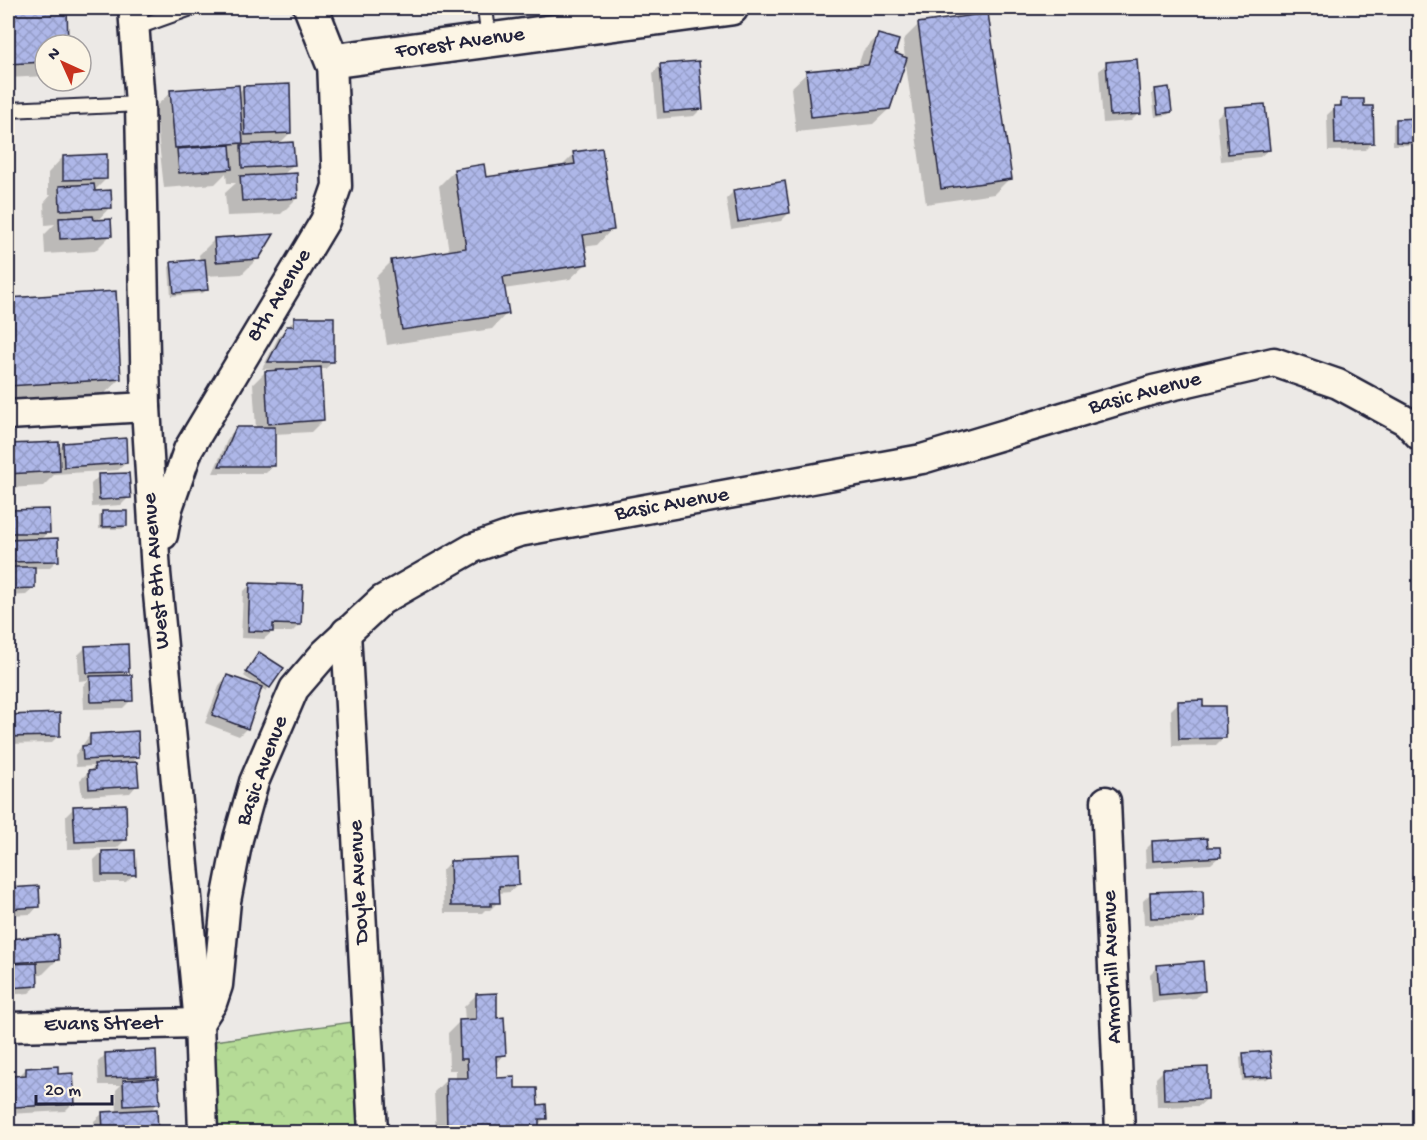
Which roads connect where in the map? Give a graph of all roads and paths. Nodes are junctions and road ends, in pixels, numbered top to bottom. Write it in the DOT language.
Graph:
graph roads {
  1 [pos="191,8"];
  2 [pos="311,8"];
  3 [pos="485,8"];
  4 [pos="731,8"];
  5 [pos="134,18"];
  6 [pos="489,40"];
  7 [pos="332,61"];
  8 [pos="140,104"];
  9 [pos="8,111"];
  10 [pos="146,407"];
  11 [pos="8,415"];
  12 [pos="1419,436"];
  13 [pos="156,573"];
  14 [pos="346,632"];
  15 [pos="1106,801"];
  16 [pos="199,1023"];
  17 [pos="8,1027"];
  18 [pos="203,1132"];
  19 [pos="374,1132"];
  20 [pos="1120,1132"];
  1 -- 5 [label="lane"];
  2 -- 7 [label="street, 8th Avenue"];
  3 -- 6 [label="lane"];
  4 -- 6 [label="street, Forest Avenue"];
  5 -- 8 [label="street, West 8th Avenue"];
  6 -- 7 [label="street, Forest Avenue"];
  7 -- 13 [label="street, 8th Avenue"];
  8 -- 9 [label="lane"];
  8 -- 10 [label="street, West 8th Avenue"];
  10 -- 11 [label="street"];
  10 -- 13 [label="street, West 8th Avenue"];
  12 -- 14 [label="street, Basic Avenue"];
  13 -- 16 [label="street, West 8th Avenue"];
  14 -- 16 [label="street, Basic Avenue"];
  14 -- 19 [label="street, Doyle Avenue"];
  15 -- 20 [label="street, Armorhill Avenue"];
  16 -- 17 [label="street, Evans Street"];
  16 -- 18 [label="street, West 8th Avenue"];
}
